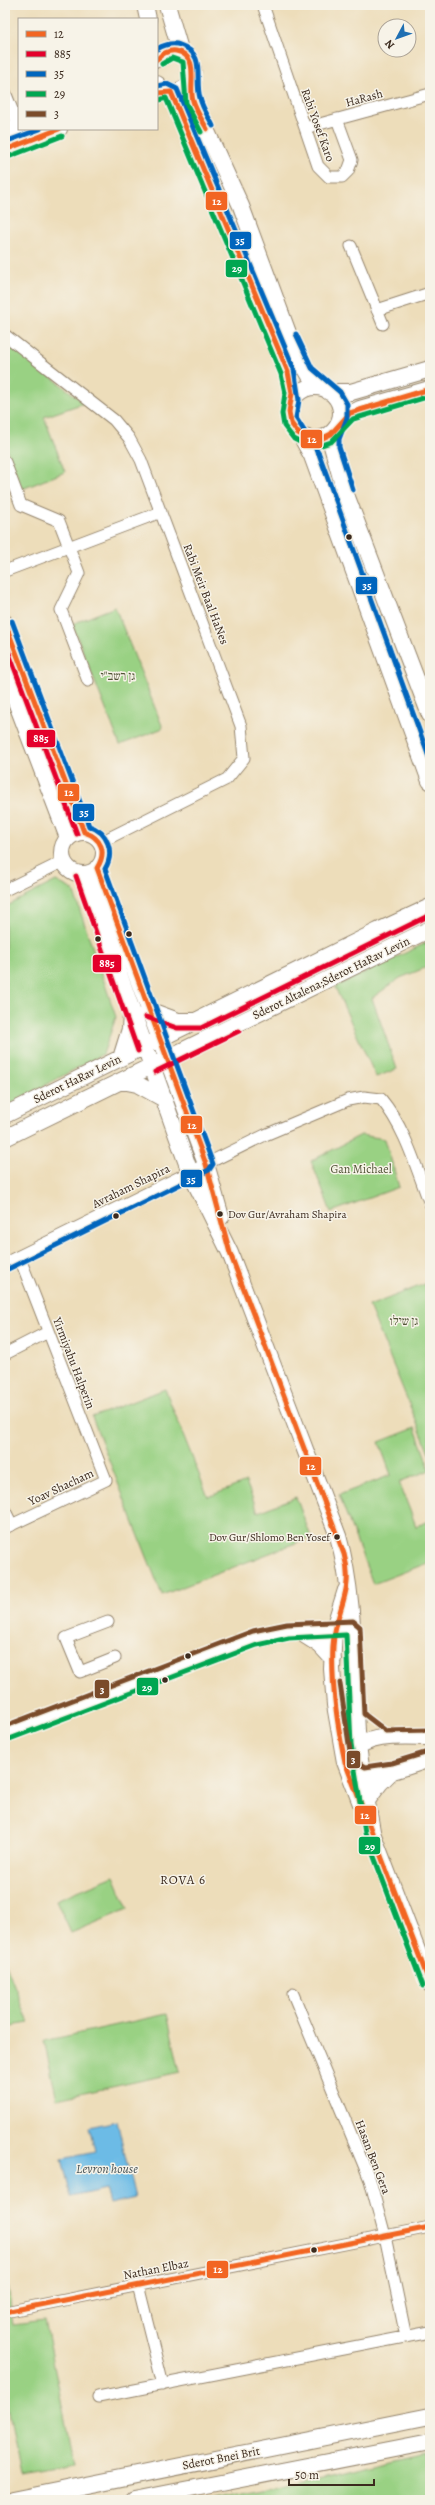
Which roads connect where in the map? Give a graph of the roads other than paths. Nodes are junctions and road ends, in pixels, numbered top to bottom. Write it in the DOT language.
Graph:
graph roads {
  1 [pos="145,5"];
  2 [pos="167,5"];
  3 [pos="263,5"];
  4 [pos="148,18"];
  5 [pos="182,53"];
  6 [pos="158,58"];
  7 [pos="191,81"];
  8 [pos="163,90"];
  9 [pos="5,92"];
  10 [pos="430,94"];
  11 [pos="337,119"];
  12 [pos="18,125"];
  13 [pos="305,128"];
  14 [pos="20,130"];
  15 [pos="5,131"];
  16 [pos="5,150"];
  17 [pos="351,246"];
  18 [pos="430,294"];
  19 [pos="377,310"];
  20 [pos="383,324"];
  21 [pos="5,335"];
  22 [pos="430,369"];
  23 [pos="430,388"];
  24 [pos="326,390"];
  25 [pos="292,400"];
  26 [pos="337,425"];
  27 [pos="301,436"];
  28 [pos="5,462"];
  29 [pos="161,512"];
  30 [pos="69,547"];
  31 [pos="5,571"];
  32 [pos="5,623"];
  33 [pos="5,673"];
  34 [pos="88,681"];
  35 [pos="430,715"];
  36 [pos="430,781"];
  37 [pos="84,832"];
  38 [pos="68,838"];
  39 [pos="101,842"];
  40 [pos="64,861"];
  41 [pos="90,871"];
  42 [pos="5,890"];
  43 [pos="426,907"];
  44 [pos="430,929"];
  45 [pos="131,1008"];
  46 [pos="148,1010"];
  47 [pos="198,1021"];
  48 [pos="160,1040"];
  49 [pos="144,1047"];
  50 [pos="121,1058"];
  51 [pos="167,1059"];
  52 [pos="152,1066"];
  53 [pos="122,1080"];
  54 [pos="164,1099"];
  55 [pos="5,1115"];
  56 [pos="5,1138"];
  57 [pos="206,1164"];
  58 [pos="190,1172"];
  59 [pos="430,1204"];
  60 [pos="230,1253"];
  61 [pos="19,1256"];
  62 [pos="5,1263"];
  63 [pos="48,1332"];
  64 [pos="5,1354"];
  65 [pos="106,1480"];
  66 [pos="5,1511"];
  67 [pos="8,1527"];
  68 [pos="348,1585"];
  69 [pos="108,1622"];
  70 [pos="334,1628"];
  71 [pos="352,1628"];
  72 [pos="298,1630"];
  73 [pos="115,1658"];
  74 [pos="332,1659"];
  75 [pos="357,1718"];
  76 [pos="5,1733"];
  77 [pos="430,1737"];
  78 [pos="384,1738"];
  79 [pos="358,1745"];
  80 [pos="430,1759"];
  81 [pos="345,1762"];
  82 [pos="393,1770"];
  83 [pos="363,1774"];
  84 [pos="366,1802"];
  85 [pos="372,1831"];
  86 [pos="430,1984"];
  87 [pos="293,1994"];
  88 [pos="430,2227"];
  89 [pos="385,2236"];
  90 [pos="138,2286"];
  91 [pos="5,2312"];
  92 [pos="430,2332"];
  93 [pos="406,2337"];
  94 [pos="163,2385"];
  95 [pos="98,2398"];
  96 [pos="430,2416"];
  97 [pos="430,2442"];
  98 [pos="12,2500"];
  99 [pos="134,2500"];
  1 -- 4 [label="street"];
  2 -- 5 [label="street"];
  3 -- 13 [label="street, Rabi Yosef Karo"];
  5 -- 6 [label="street"];
  5 -- 7 [label="street"];
  7 -- 8 [label="street"];
  7 -- 24 [label="street"];
  8 -- 25 [label="street"];
  9 -- 12 [label="street"];
  10 -- 11 [label="street, HaRash"];
  11 -- 13 [label="street, HaRash"];
  11 -- 13 [label="street, Rabi Yosef Karo"];
  14 -- 15 [label="street"];
  14 -- 16 [label="street"];
  17 -- 19 [label="street"];
  18 -- 19 [label="street"];
  19 -- 20 [label="street"];
  21 -- 29 [label="street, Rabi Meir Baal HaNes"];
  22 -- 24 [label="street"];
  23 -- 26 [label="street"];
  24 -- 25 [label="street"];
  24 -- 26 [label="street"];
  25 -- 27 [label="street"];
  26 -- 27 [label="street"];
  26 -- 35 [label="street"];
  27 -- 36 [label="street"];
  28 -- 30 [label="street"];
  29 -- 30 [label="street"];
  29 -- 39 [label="street, Rabi Meir Baal HaNes"];
  30 -- 31 [label="street"];
  30 -- 34 [label="street"];
  32 -- 37 [label="street"];
  33 -- 38 [label="street"];
  37 -- 38 [label="street"];
  37 -- 39 [label="street"];
  38 -- 40 [label="street"];
  39 -- 41 [label="street"];
  40 -- 41 [label="street"];
  40 -- 42 [label="street"];
  41 -- 45 [label="street"];
  41 -- 46 [label="street"];
  43 -- 47 [label="street, Sderot HaRav Levin"];
  44 -- 51 [label="street, Sderot Altalena;Sderot HaRav Levin"];
  45 -- 49 [label="street"];
  45 -- 50 [label="street"];
  46 -- 47 [label="street"];
  46 -- 48 [label="street"];
  47 -- 48 [label="street, Sderot HaRav Levin"];
  48 -- 49 [label="street, Sderot HaRav Levin"];
  48 -- 51 [label="street"];
  49 -- 50 [label="street, Sderot HaRav Levin"];
  49 -- 52 [label="street"];
  50 -- 55 [label="street, Sderot HaRav Levin"];
  51 -- 52 [label="street, Sderot HaRav Levin"];
  51 -- 57 [label="street"];
  52 -- 53 [label="street, Sderot HaRav Levin"];
  52 -- 54 [label="street"];
  53 -- 54 [label="street"];
  53 -- 56 [label="street, Sderot HaRav Levin"];
  54 -- 58 [label="street"];
  57 -- 58 [label="street, Avraham Shapira"];
  57 -- 59 [label="street, Avraham Shapira"];
  57 -- 60 [label="street"];
  58 -- 60 [label="street"];
  58 -- 61 [label="street, Avraham Shapira"];
  60 -- 68 [label="street"];
  61 -- 62 [label="street, Avraham Shapira"];
  61 -- 63 [label="street, Yirmiyahu Halperin"];
  63 -- 64 [label="street"];
  63 -- 65 [label="street, Yirmiyahu Halperin"];
  65 -- 67 [label="street, Yoav Shacham"];
  66 -- 67 [label="street"];
  68 -- 70 [label="street"];
  68 -- 71 [label="street"];
  69 -- 73 [label="street"];
  70 -- 71 [label="street"];
  70 -- 72 [label="street"];
  70 -- 74 [label="street"];
  71 -- 75 [label="street"];
  72 -- 74 [label="street"];
  72 -- 76 [label="street"];
  74 -- 81 [label="street"];
  75 -- 78 [label="street"];
  75 -- 79 [label="street"];
  77 -- 78 [label="street"];
  78 -- 79 [label="street"];
  79 -- 81 [label="street"];
  79 -- 83 [label="street"];
  80 -- 82 [label="street"];
  81 -- 83 [label="street"];
  81 -- 85 [label="street"];
  82 -- 83 [label="street"];
  82 -- 84 [label="street"];
  83 -- 84 [label="street"];
  84 -- 85 [label="street"];
  85 -- 86 [label="street"];
  87 -- 89 [label="street, Hasan Ben Gera"];
  88 -- 89 [label="street, Nathan Elbaz"];
  89 -- 90 [label="street, Nathan Elbaz"];
  89 -- 93 [label="street, Hasan Ben Gera"];
  90 -- 91 [label="street, Nathan Elbaz"];
  90 -- 94 [label="street"];
  92 -- 93 [label="street"];
  93 -- 94 [label="street"];
  94 -- 95 [label="street"];
  96 -- 98 [label="street, Sderot Bnei Brit"];
  97 -- 99 [label="street, Sderot Bnei Brit"];
}
